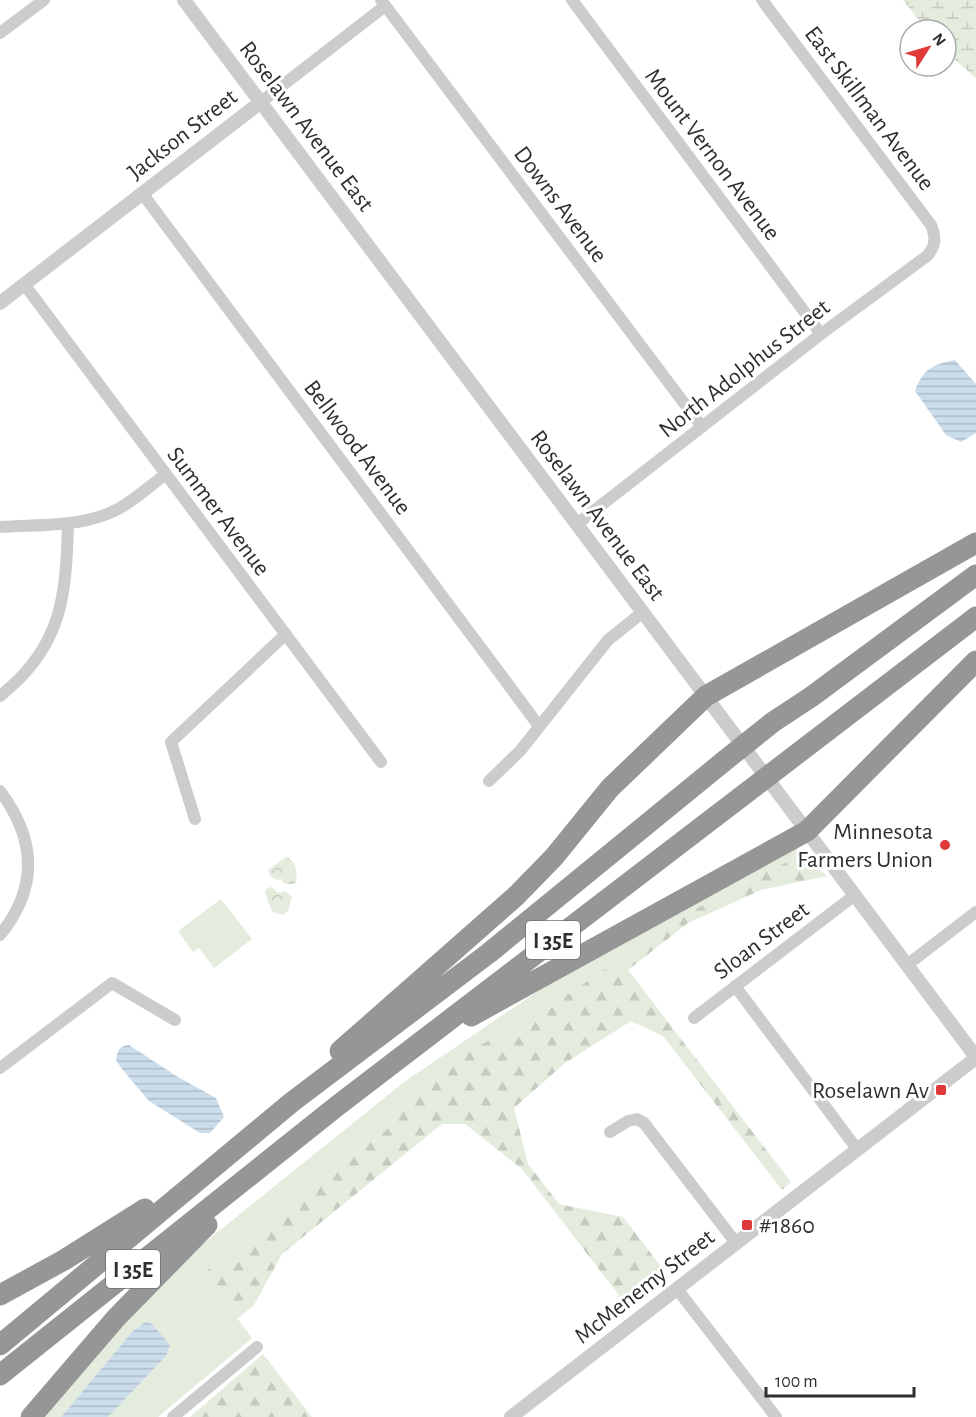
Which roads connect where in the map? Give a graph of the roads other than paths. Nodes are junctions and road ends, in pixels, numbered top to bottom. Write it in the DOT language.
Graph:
graph roads {
  1 [pos="44,0"];
  2 [pos="184,0"];
  3 [pos="572,0"];
  4 [pos="762,0"];
  5 [pos="383,3"];
  6 [pos="0,33"];
  7 [pos="261,102"];
  8 [pos="142,193"];
  9 [pos="934,245"];
  10 [pos="24,284"];
  11 [pos="0,303"];
  12 [pos="821,334"];
  13 [pos="702,427"];
  14 [pos="166,474"];
  15 [pos="68,524"];
  16 [pos="577,524"];
  17 [pos="0,527"];
  18 [pos="976,543"];
  19 [pos="976,575"];
  20 [pos="643,612"];
  21 [pos="976,617"];
  22 [pos="286,634"];
  23 [pos="976,661"];
  24 [pos="0,696"];
  25 [pos="706,696"];
  26 [pos="539,726"];
  27 [pos="381,762"];
  28 [pos="489,781"];
  29 [pos="0,791"];
  30 [pos="195,819"];
  31 [pos="807,831"];
  32 [pos="855,895"];
  33 [pos="976,912"];
  34 [pos="0,935"];
  35 [pos="907,965"];
  36 [pos="735,986"];
  37 [pos="694,1018"];
  38 [pos="175,1020"];
  39 [pos="412,1048"];
  40 [pos="976,1058"];
  41 [pos="0,1068"];
  42 [pos="292,1102"];
  43 [pos="610,1132"];
  44 [pos="857,1149"];
  45 [pos="216,1163"];
  46 [pos="266,1163"];
  47 [pos="736,1244"];
  48 [pos="677,1289"];
  49 [pos="0,1295"];
  50 [pos="0,1345"];
  51 [pos="257,1347"];
  52 [pos="0,1375"];
  53 [pos="31,1417"];
  54 [pos="173,1417"];
  55 [pos="511,1417"];
  56 [pos="776,1417"];
  1 -- 6 [label="street"];
  2 -- 7 [label="street, Roselawn Avenue East"];
  3 -- 12 [label="street, Mount Vernon Avenue"];
  4 -- 9 [label="street, East Skillman Avenue"];
  5 -- 7 [label="street, Jackson Street"];
  5 -- 13 [label="street, Downs Avenue"];
  7 -- 8 [label="street, Jackson Street"];
  7 -- 16 [label="street, Roselawn Avenue East"];
  8 -- 10 [label="street, Jackson Street"];
  8 -- 26 [label="street, Bellwood Avenue"];
  9 -- 12 [label="street, North Adolphus Street"];
  10 -- 11 [label="street, Jackson Street"];
  10 -- 14 [label="street, Summer Avenue"];
  12 -- 13 [label="street, North Adolphus Street"];
  13 -- 16 [label="street, North Adolphus Street"];
  14 -- 15 [label="street"];
  14 -- 22 [label="street, Summer Avenue"];
  15 -- 17 [label="street"];
  15 -- 24 [label="street"];
  16 -- 20 [label="street, Roselawn Avenue East"];
  18 -- 25 [label="highway"];
  19 -- 42 [label="highway, I 35E"];
  20 -- 25 [label="street, Roselawn Avenue East"];
  20 -- 26 [label="street"];
  21 -- 39 [label="highway, I 35E"];
  22 -- 27 [label="street, Summer Avenue"];
  22 -- 30 [label="street"];
  23 -- 31 [label="highway"];
  25 -- 31 [label="street, Roselawn Avenue East"];
  25 -- 42 [label="highway"];
  26 -- 28 [label="street"];
  29 -- 34 [label="street"];
  31 -- 32 [label="street, Roselawn Avenue East"];
  31 -- 39 [label="highway"];
  32 -- 35 [label="street, Roselawn Avenue East"];
  32 -- 36 [label="street, Sloan Street"];
  33 -- 35 [label="street"];
  35 -- 40 [label="street, Roselawn Avenue East"];
  36 -- 37 [label="street, Sloan Street"];
  36 -- 44 [label="street"];
  38 -- 41 [label="street"];
  39 -- 46 [label="highway, I 35E"];
  40 -- 44 [label="street, McMenemy Street"];
  42 -- 45 [label="highway, I 35E"];
  43 -- 47 [label="street"];
  44 -- 47 [label="street, McMenemy Street"];
  45 -- 49 [label="highway"];
  45 -- 50 [label="highway, I 35E"];
  46 -- 52 [label="highway, I 35E"];
  46 -- 53 [label="highway"];
  47 -- 48 [label="street, McMenemy Street"];
  48 -- 55 [label="street, McMenemy Street"];
  48 -- 56 [label="street"];
  51 -- 54 [label="street"];
}
